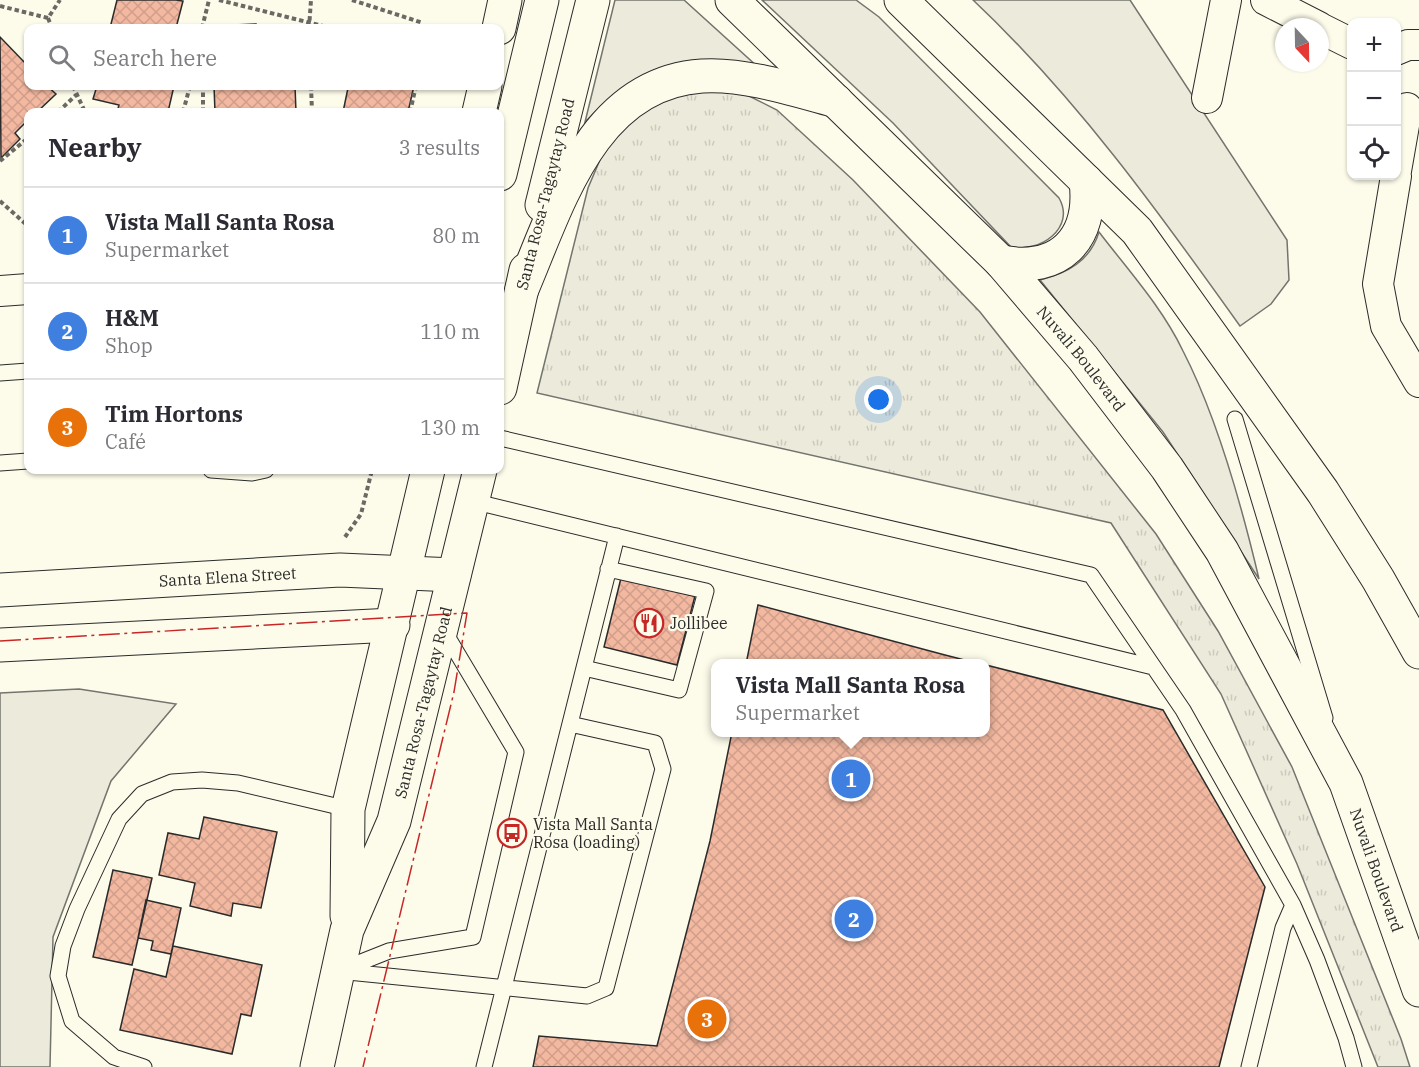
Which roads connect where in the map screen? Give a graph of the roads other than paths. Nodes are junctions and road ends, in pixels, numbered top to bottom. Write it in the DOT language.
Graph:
graph roads {
  1 [pos="505,0"];
  2 [pos="542,0"];
  3 [pos="593,0"];
  4 [pos="732,0"];
  5 [pos="901,0"];
  6 [pos="1226,0"];
  7 [pos="1266,0"];
  8 [pos="1301,18"];
  9 [pos="500,24"];
  10 [pos="1329,32"];
  11 [pos="1347,41"];
  12 [pos="1419,45"];
  13 [pos="1401,48"];
  14 [pos="523,77"];
  15 [pos="484,90"];
  16 [pos="1207,98"];
  17 [pos="836,101"];
  18 [pos="1408,106"];
  19 [pos="480,108"];
  20 [pos="504,108"];
  21 [pos="1401,145"];
  22 [pos="504,157"];
  23 [pos="1395,180"];
  24 [pos="1086,181"];
  25 [pos="1001,262"];
  26 [pos="24,289"];
  27 [pos="522,289"];
  28 [pos="0,291"];
  29 [pos="24,370"];
  30 [pos="504,370"];
  31 [pos="0,373"];
  32 [pos="1419,382"];
  33 [pos="1235,419"];
  34 [pos="504,439"];
  35 [pos="24,461"];
  36 [pos="0,463"];
  37 [pos="406,474"];
  38 [pos="427,474"];
  39 [pos="479,474"];
  40 [pos="472,501"];
  41 [pos="617,536"];
  42 [pos="608,568"];
  43 [pos="406,570"];
  44 [pos="454,575"];
  45 [pos="0,590"];
  46 [pos="393,625"];
  47 [pos="441,627"];
  48 [pos="0,645"];
  49 [pos="1419,652"];
  50 [pos="1153,667"];
  51 [pos="584,668"];
  52 [pos="570,724"];
  53 [pos="1346,783"];
  54 [pos="348,809"];
  55 [pos="1293,905"];
  56 [pos="347,930"];
  57 [pos="338,971"];
  58 [pos="504,987"];
  59 [pos="1419,990"];
  60 [pos="144,1067"];
  61 [pos="317,1067"];
  62 [pos="484,1067"];
  63 [pos="1249,1067"];
  64 [pos="1354,1067"];
  1 -- 9 [label="main road"];
  2 -- 14 [label="main road"];
  3 -- 27 [label="main road, Santa Rosa-Tagaytay Road"];
  4 -- 17 [label="main road, Nuvali Boulevard"];
  5 -- 24 [label="main road"];
  6 -- 16 [label="street"];
  7 -- 8 [label="street"];
  10 -- 11 [label="street"];
  12 -- 13 [label="street"];
  14 -- 20 [label="main road"];
  14 -- 22 [label="main road"];
  15 -- 19 [label="main road"];
  17 -- 25 [label="main road, Nuvali Boulevard"];
  17 -- 27 [label="main road"];
  18 -- 21 [label="street"];
  23 -- 32 [label="street"];
  24 -- 25 [label="main road"];
  24 -- 49 [label="main road"];
  25 -- 53 [label="main road, Nuvali Boulevard"];
  26 -- 28 [label="street"];
  27 -- 30 [label="main road, Santa Rosa-Tagaytay Road"];
  29 -- 31 [label="lane"];
  33 -- 53 [label="lane, Nuvali Boulevard"];
  34 -- 50 [label="lane"];
  35 -- 36 [label="lane"];
  37 -- 43 [label="main road"];
  38 -- 43 [label="main road, Santa Rosa-Tagaytay Road"];
  39 -- 40 [label="main road, Santa Rosa-Tagaytay Road"];
  40 -- 41 [label="lane"];
  40 -- 44 [label="main road, Santa Rosa-Tagaytay Road"];
  41 -- 42 [label="lane"];
  41 -- 50 [label="lane"];
  42 -- 51 [label="lane"];
  42 -- 51 [label="lane"];
  43 -- 44 [label="main road, Santa Elena Street"];
  43 -- 45 [label="main road, Santa Elena Street"];
  43 -- 46 [label="main road, Santa Rosa-Tagaytay Road"];
  44 -- 47 [label="main road, Santa Rosa-Tagaytay Road"];
  46 -- 48 [label="main road"];
  46 -- 54 [label="main road, Santa Rosa-Tagaytay Road"];
  47 -- 56 [label="main road, Santa Rosa-Tagaytay Road"];
  47 -- 57 [label="lane"];
  50 -- 55 [label="lane"];
  51 -- 52 [label="lane"];
  52 -- 58 [label="lane"];
  52 -- 58 [label="lane"];
  53 -- 59 [label="main road, Nuvali Boulevard"];
  54 -- 56 [label="main road, Santa Rosa-Tagaytay Road"];
  54 -- 60 [label="lane"];
  55 -- 63 [label="lane"];
  55 -- 64 [label="lane"];
  56 -- 57 [label="main road, Santa Rosa-Tagaytay Road"];
  57 -- 58 [label="lane"];
  57 -- 61 [label="main road, Santa Rosa-Tagaytay Road"];
  58 -- 62 [label="lane"];
}
